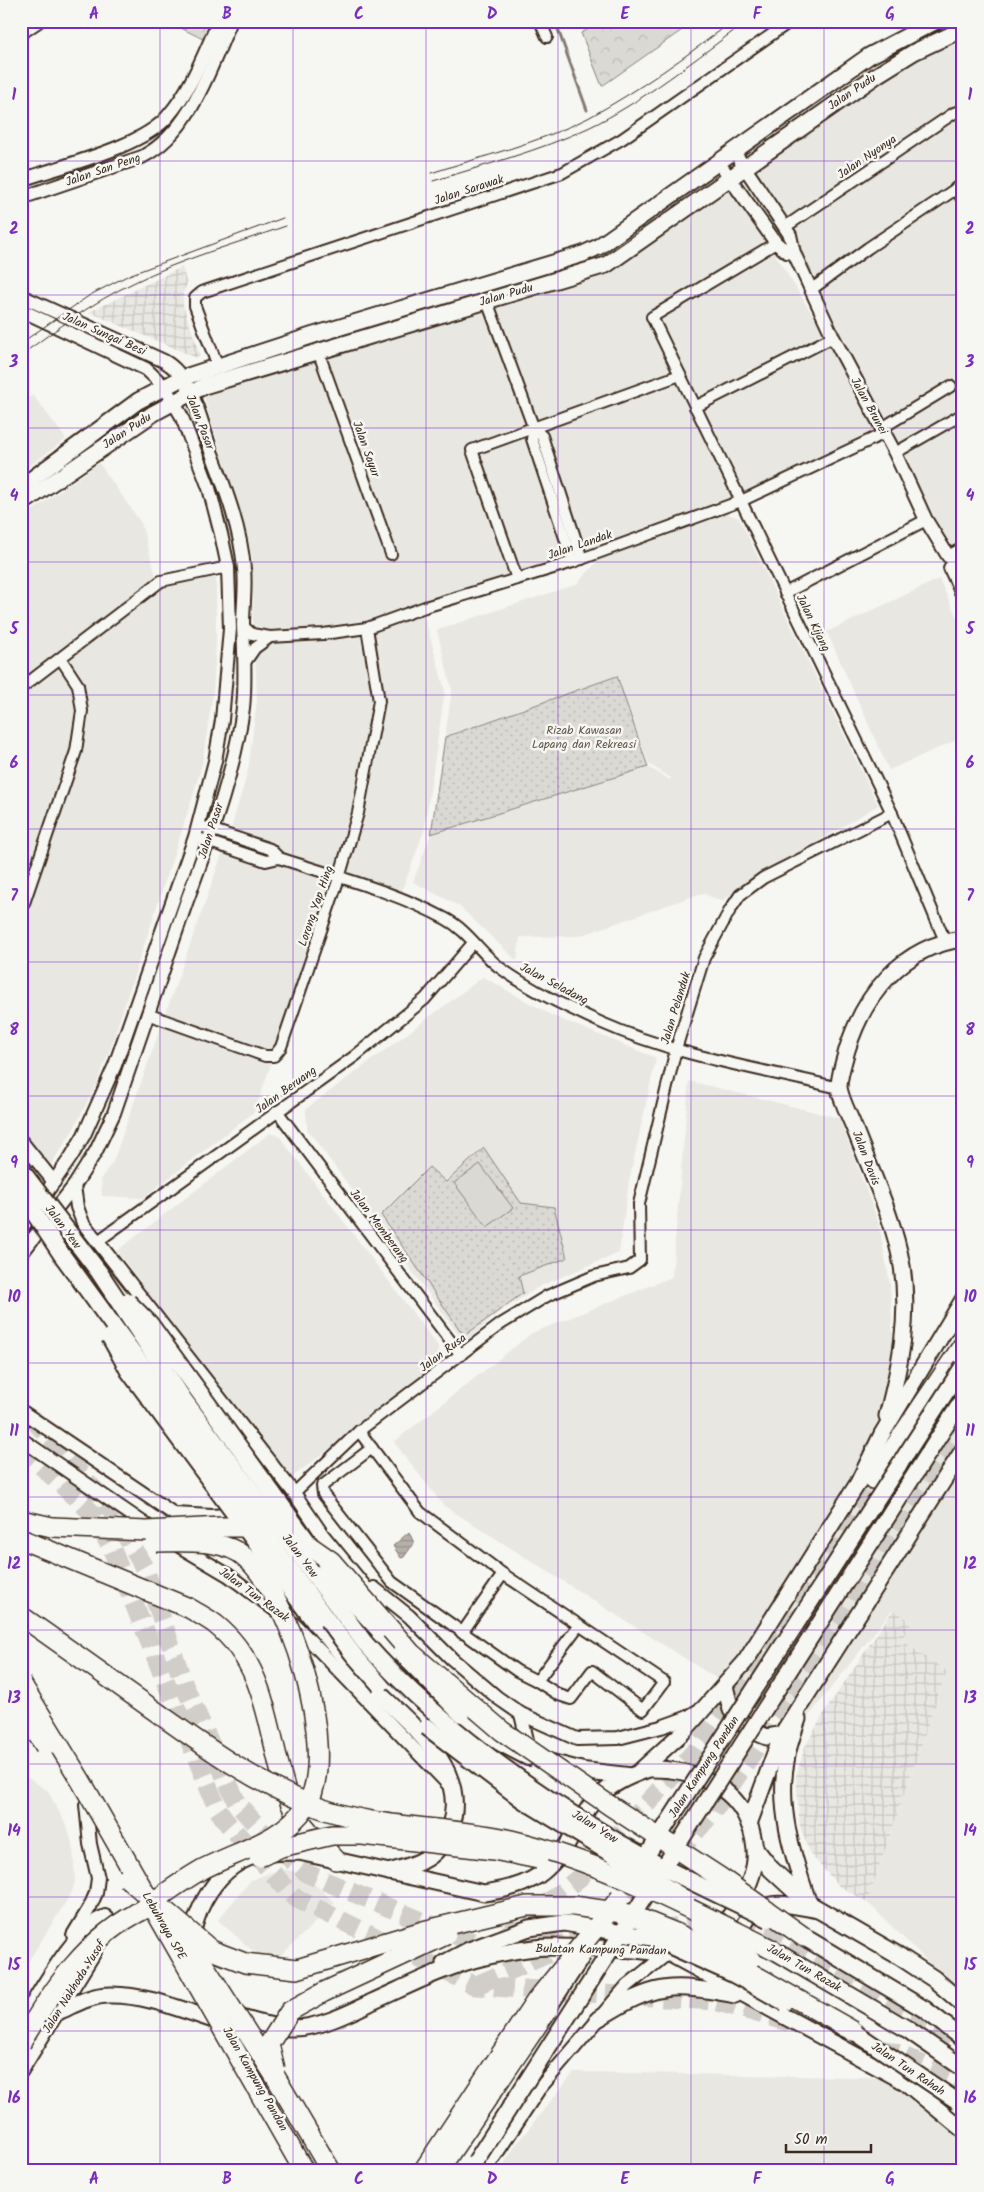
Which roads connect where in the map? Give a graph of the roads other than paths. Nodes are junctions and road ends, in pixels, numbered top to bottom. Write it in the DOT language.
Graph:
graph roads {
  1 [pos="40,21"];
  2 [pos="219,21"];
  3 [pos="231,21"];
  4 [pos="540,21"];
  5 [pos="791,21"];
  6 [pos="936,21"];
  7 [pos="963,29"];
  8 [pos="21,34"];
  9 [pos="547,37"];
  10 [pos="823,88"];
  11 [pos="963,110"];
  12 [pos="742,164"];
  13 [pos="726,174"];
  14 [pos="21,180"];
  15 [pos="959,186"];
  16 [pos="21,198"];
  17 [pos="963,200"];
  18 [pos="785,227"];
  19 [pos="614,238"];
  20 [pos="776,243"];
  21 [pos="794,253"];
  22 [pos="812,289"];
  23 [pos="21,296"];
  24 [pos="487,301"];
  25 [pos="21,310"];
  26 [pos="833,337"];
  27 [pos="318,351"];
  28 [pos="218,367"];
  29 [pos="680,375"];
  30 [pos="182,378"];
  31 [pos="164,386"];
  32 [pos="951,386"];
  33 [pos="189,393"];
  34 [pos="174,401"];
  35 [pos="695,407"];
  36 [pos="963,414"];
  37 [pos="98,428"];
  38 [pos="534,429"];
  39 [pos="883,431"];
  40 [pos="106,445"];
  41 [pos="895,453"];
  42 [pos="21,487"];
  43 [pos="741,500"];
  44 [pos="21,504"];
  45 [pos="926,520"];
  46 [pos="963,548"];
  47 [pos="391,554"];
  48 [pos="948,556"];
  49 [pos="577,560"];
  50 [pos="228,567"];
  51 [pos="963,577"];
  52 [pos="518,579"];
  53 [pos="785,593"];
  54 [pos="963,596"];
  55 [pos="243,626"];
  56 [pos="367,628"];
  57 [pos="270,637"];
  58 [pos="61,659"];
  59 [pos="246,661"];
  60 [pos="21,688"];
  61 [pos="891,811"];
  62 [pos="196,831"];
  63 [pos="210,836"];
  64 [pos="339,878"];
  65 [pos="21,912"];
  66 [pos="963,939"];
  67 [pos="945,941"];
  68 [pos="474,943"];
  69 [pos="148,1014"];
  70 [pos="676,1049"];
  71 [pos="839,1088"];
  72 [pos="277,1112"];
  73 [pos="21,1141"];
  74 [pos="21,1170"];
  75 [pos="54,1182"];
  76 [pos="74,1186"];
  77 [pos="21,1192"];
  78 [pos="23,1220"];
  79 [pos="98,1241"];
  80 [pos="21,1254"];
  81 [pos="62,1255"];
  82 [pos="629,1268"];
  83 [pos="99,1272"];
  84 [pos="963,1300"];
  85 [pos="963,1345"];
  86 [pos="461,1355"];
  87 [pos="963,1366"];
  88 [pos="963,1399"];
  89 [pos="21,1411"];
  90 [pos="358,1432"];
  91 [pos="882,1434"];
  92 [pos="21,1439"];
  93 [pos="372,1448"];
  94 [pos="963,1450"];
  95 [pos="873,1479"];
  96 [pos="294,1493"];
  97 [pos="276,1510"];
  98 [pos="307,1513"];
  99 [pos="21,1520"];
  100 [pos="52,1528"];
  101 [pos="21,1539"];
  102 [pos="503,1574"];
  103 [pos="358,1576"];
  104 [pos="21,1616"];
  105 [pos="579,1625"];
  106 [pos="462,1633"];
  107 [pos="537,1681"];
  108 [pos="21,1683"];
  109 [pos="725,1686"];
  110 [pos="21,1689"];
  111 [pos="806,1694"];
  112 [pos="709,1703"];
  113 [pos="21,1709"];
  114 [pos="521,1714"];
  115 [pos="782,1734"];
  116 [pos="527,1740"];
  117 [pos="562,1766"];
  118 [pos="634,1774"];
  119 [pos="81,1782"];
  120 [pos="454,1789"];
  121 [pos="86,1805"];
  122 [pos="749,1824"];
  123 [pos="756,1850"];
  124 [pos="336,1860"];
  125 [pos="656,1863"];
  126 [pos="589,1864"];
  127 [pos="390,1872"];
  128 [pos="642,1873"];
  129 [pos="127,1874"];
  130 [pos="654,1891"];
  131 [pos="620,1898"];
  132 [pos="527,1906"];
  133 [pos="814,1907"];
  134 [pos="134,1914"];
  135 [pos="629,1914"];
  136 [pos="804,1937"];
  137 [pos="773,1950"];
  138 [pos="668,1953"];
  139 [pos="744,1956"];
  140 [pos="58,1961"];
  141 [pos="201,1988"];
  142 [pos="384,1997"];
  143 [pos="753,2000"];
  144 [pos="963,2004"];
  145 [pos="548,2009"];
  146 [pos="58,2012"];
  147 [pos="598,2019"];
  148 [pos="21,2021"];
  149 [pos="223,2023"];
  150 [pos="853,2031"];
  151 [pos="963,2038"];
  152 [pos="21,2042"];
  153 [pos="29,2060"];
  154 [pos="963,2068"];
  155 [pos="21,2072"];
  156 [pos="963,2106"];
  157 [pos="963,2130"];
  158 [pos="477,2168"];
  159 [pos="291,2171"];
  160 [pos="304,2171"];
  161 [pos="309,2171"];
  162 [pos="330,2171"];
  163 [pos="423,2171"];
  164 [pos="438,2171"];
  165 [pos="449,2171"];
  1 -- 8 [label="street"];
  2 -- 14 [label="street, Jalan San Peng"];
  3 -- 16 [label="street, Jalan San Peng"];
  4 -- 9 [label="street"];
  5 -- 28 [label="street, Jalan Sarawak"];
  6 -- 10 [label="main road, Jalan Pudu"];
  7 -- 12 [label="main road, Jalan Pudu"];
  10 -- 12 [label="main road"];
  10 -- 19 [label="main road, Jalan Pudu"];
  11 -- 18 [label="street, Jalan Nyonya"];
  12 -- 13 [label="main road, Jalan Pudu"];
  12 -- 18 [label="street, Jalan Brunei"];
  13 -- 19 [label="main road"];
  13 -- 20 [label="street"];
  13 -- 24 [label="main road, Jalan Pudu"];
  15 -- 17 [label="street"];
  15 -- 22 [label="street"];
  18 -- 21 [label="street, Jalan Brunei"];
  19 -- 28 [label="main road, Jalan Pudu"];
  20 -- 21 [label="street"];
  20 -- 29 [label="street, Jalan Kijang"];
  21 -- 22 [label="street, Jalan Brunei"];
  22 -- 26 [label="street, Jalan Brunei"];
  23 -- 30 [label="street, Jalan Sungai Besi"];
  24 -- 27 [label="main road, Jalan Pudu"];
  24 -- 38 [label="street"];
  25 -- 31 [label="street, Jalan Sungai Besi"];
  26 -- 35 [label="street"];
  26 -- 39 [label="street, Jalan Brunei"];
  27 -- 33 [label="main road, Jalan Pudu"];
  27 -- 47 [label="street, Jalan Sayur"];
  28 -- 30 [label="main road, Jalan Pudu"];
  29 -- 35 [label="street, Jalan Kijang"];
  29 -- 38 [label="street"];
  30 -- 31 [label="main road, Jalan Pudu"];
  30 -- 33 [label="street, Jalan Pasar"];
  31 -- 34 [label="street, Jalan Pasar"];
  31 -- 37 [label="main road, Jalan Pudu"];
  32 -- 39 [label="street, Jalan Landak"];
  33 -- 34 [label="main road, Jalan Pudu"];
  33 -- 55 [label="street, Jalan Pasar"];
  34 -- 40 [label="main road, Jalan Pudu"];
  34 -- 50 [label="street, Jalan Pasar"];
  35 -- 43 [label="street, Jalan Kijang"];
  36 -- 41 [label="street"];
  37 -- 40 [label="main road"];
  37 -- 42 [label="main road, Jalan Pudu"];
  38 -- 49 [label="street"];
  38 -- 52 [label="street"];
  39 -- 41 [label="street, Jalan Brunei"];
  39 -- 43 [label="street, Jalan Landak"];
  40 -- 44 [label="main road, Jalan Pudu"];
  41 -- 45 [label="street, Jalan Brunei"];
  43 -- 49 [label="street, Jalan Landak"];
  43 -- 53 [label="street, Jalan Kijang"];
  45 -- 48 [label="street, Jalan Brunei"];
  45 -- 53 [label="street"];
  46 -- 48 [label="street"];
  48 -- 51 [label="street, Jalan Brunei"];
  48 -- 54 [label="street, Jalan Brunei"];
  49 -- 52 [label="street, Jalan Landak"];
  50 -- 58 [label="street"];
  50 -- 62 [label="street, Jalan Pasar"];
  52 -- 56 [label="street, Jalan Landak"];
  53 -- 61 [label="street, Jalan Kijang"];
  55 -- 57 [label="street, Jalan Landak"];
  55 -- 59 [label="street, Jalan Pasar"];
  56 -- 57 [label="street, Jalan Landak"];
  56 -- 64 [label="street, Lorong Yap Hing"];
  57 -- 59 [label="street"];
  58 -- 60 [label="street"];
  58 -- 65 [label="street"];
  59 -- 63 [label="street, Jalan Pasar"];
  61 -- 67 [label="street, Jalan Kijang"];
  61 -- 70 [label="street, Jalan Pelanduk"];
  62 -- 63 [label="street, Jalan Seladang"];
  62 -- 75 [label="street, Jalan Pasar"];
  63 -- 64 [label="street, Jalan Seladang"];
  63 -- 69 [label="street, Jalan Pasar"];
  64 -- 68 [label="street, Jalan Seladang"];
  64 -- 69 [label="street, Lorong Yap Hing"];
  66 -- 67 [label="main road"];
  67 -- 71 [label="main road"];
  68 -- 70 [label="street, Jalan Seladang"];
  68 -- 72 [label="street, Jalan Beruang"];
  69 -- 76 [label="street, Jalan Pasar"];
  70 -- 71 [label="street, Jalan Seladang"];
  70 -- 82 [label="street, Jalan Pelanduk"];
  71 -- 91 [label="main road, Jalan Davis"];
  72 -- 79 [label="street, Jalan Beruang"];
  72 -- 86 [label="street, Jalan Memberang"];
  73 -- 75 [label="street"];
  74 -- 83 [label="main road, Jalan Yew, bridge"];
  75 -- 78 [label="street, Jalan Pasar"];
  76 -- 79 [label="street"];
  76 -- 80 [label="street, Jalan Pasar"];
  77 -- 81 [label="main road, Jalan Yew, bridge"];
  79 -- 96 [label="street"];
  81 -- 120 [label="main road, bridge"];
  81 -- 128 [label="main road, Jalan Yew, bridge"];
  82 -- 86 [label="street, Jalan Rusa"];
  83 -- 117 [label="main road, bridge"];
  83 -- 125 [label="main road, Jalan Yew, bridge"];
  84 -- 91 [label="main road"];
  85 -- 95 [label="highway"];
  86 -- 90 [label="street, Jalan Rusa"];
  87 -- 131 [label="main road, Jalan Kampung Pandan, bridge"];
  88 -- 158 [label="main road, Jalan Kampung Pandan, bridge"];
  89 -- 97 [label="street"];
  90 -- 93 [label="street"];
  90 -- 96 [label="street, Jalan Rusa"];
  91 -- 109 [label="main road"];
  92 -- 120 [label="street, Jalan Tun Razak"];
  93 -- 102 [label="street"];
  93 -- 106 [label="street"];
  94 -- 111 [label="main road"];
  96 -- 97 [label="street"];
  96 -- 98 [label="street"];
  97 -- 98 [label="street"];
  98 -- 103 [label="street"];
  99 -- 100 [label="highway"];
  100 -- 134 [label="highway, bridge"];
  100 -- 136 [label="highway, bridge"];
  101 -- 124 [label="highway, bridge"];
  102 -- 105 [label="street"];
  102 -- 106 [label="street"];
  103 -- 114 [label="street"];
  103 -- 116 [label="street"];
  104 -- 126 [label="highway, bridge"];
  105 -- 107 [label="street"];
  105 -- 107 [label="street"];
  106 -- 107 [label="street"];
  108 -- 119 [label="highway, Lebuhraya SPE, bridge"];
  109 -- 112 [label="main road"];
  109 -- 115 [label="main road"];
  110 -- 121 [label="highway, bridge"];
  111 -- 115 [label="main road"];
  111 -- 133 [label="main road"];
  112 -- 114 [label="street"];
  112 -- 118 [label="main road"];
  113 -- 129 [label="highway, Lebuhraya SPE, bridge"];
  114 -- 116 [label="street"];
  115 -- 122 [label="main road"];
  116 -- 117 [label="street"];
  117 -- 118 [label="main road"];
  118 -- 122 [label="main road, Bulatan Kampung Pandan"];
  118 -- 127 [label="main road, Bulatan Kampung Pandan"];
  119 -- 160 [label="highway, Lebuhraya SPE, bridge"];
  119 -- 162 [label="highway, bridge"];
  120 -- 127 [label="main road"];
  121 -- 129 [label="highway"];
  121 -- 140 [label="street"];
  122 -- 123 [label="main road, Bulatan Kampung Pandan"];
  123 -- 133 [label="main road"];
  123 -- 138 [label="main road, Bulatan Kampung Pandan"];
  124 -- 127 [label="main road, Bulatan Kampung Pandan"];
  124 -- 141 [label="main road, Bulatan Kampung Pandan"];
  125 -- 136 [label="main road, Jalan Tun Razak, bridge"];
  126 -- 130 [label="highway, bridge"];
  126 -- 134 [label="highway, bridge"];
  128 -- 137 [label="main road, Jalan Tun Razak, bridge"];
  129 -- 132 [label="highway, bridge"];
  129 -- 141 [label="highway"];
  129 -- 159 [label="highway, Lebuhraya SPE, bridge"];
  130 -- 137 [label="highway, bridge"];
  130 -- 139 [label="highway, bridge"];
  131 -- 145 [label="main road, Jalan Kampung Pandan, bridge"];
  131 -- 163 [label="highway, bridge"];
  132 -- 135 [label="highway, bridge"];
  132 -- 162 [label="highway, bridge"];
  133 -- 143 [label="main road"];
  133 -- 144 [label="main road"];
  134 -- 152 [label="highway, bridge"];
  135 -- 139 [label="highway, bridge"];
  135 -- 150 [label="highway, bridge"];
  136 -- 151 [label="main road, Jalan Tun Razak"];
  137 -- 154 [label="main road, Jalan Tun Razak"];
  138 -- 142 [label="main road, Bulatan Kampung Pandan"];
  138 -- 143 [label="main road"];
  138 -- 147 [label="street, Jalan Kampung Pandan"];
  139 -- 150 [label="highway, bridge"];
  140 -- 146 [label="street, Jalan Nakhoda Yusof"];
  140 -- 148 [label="street, Jalan Nakhoda Yusof"];
  141 -- 142 [label="main road, Bulatan Kampung Pandan"];
  141 -- 149 [label="main road, Jalan Kampung Pandan"];
  142 -- 150 [label="main road, Jalan Tun Rahah, bridge"];
  143 -- 147 [label="main road"];
  143 -- 157 [label="main road"];
  145 -- 164 [label="highway, bridge"];
  145 -- 165 [label="main road, Jalan Kampung Pandan, bridge"];
  146 -- 149 [label="main road"];
  146 -- 153 [label="street, Jalan Nakhoda Yusof"];
  147 -- 158 [label="street, Jalan Kampung Pandan"];
  149 -- 161 [label="main road, Jalan Kampung Pandan"];
  150 -- 156 [label="main road, Jalan Tun Rahah, bridge"];
  152 -- 153 [label="street"];
  153 -- 155 [label="street, Jalan Nakhoda Yusof"];
}
